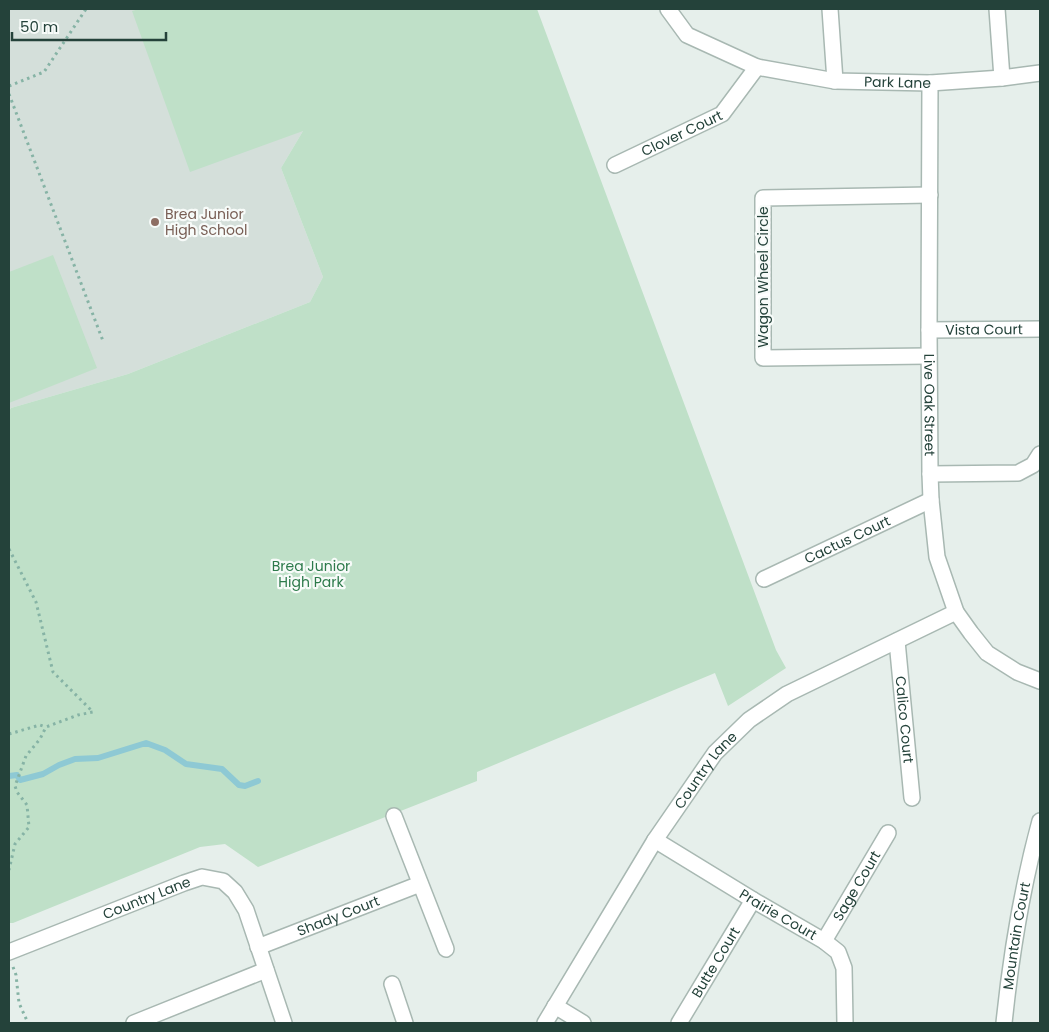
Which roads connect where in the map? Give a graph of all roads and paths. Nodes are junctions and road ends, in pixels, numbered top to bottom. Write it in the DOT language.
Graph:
graph roads {
  1 [pos="86,9"];
  2 [pos="668,9"];
  3 [pos="830,9"];
  4 [pos="997,9"];
  5 [pos="757,67"];
  6 [pos="1040,73"];
  7 [pos="1002,78"];
  8 [pos="835,81"];
  9 [pos="930,83"];
  10 [pos="9,86"];
  11 [pos="9,94"];
  12 [pos="614,165"];
  13 [pos="930,195"];
  14 [pos="1040,329"];
  15 [pos="929,330"];
  16 [pos="103,341"];
  17 [pos="929,356"];
  18 [pos="1040,454"];
  19 [pos="930,474"];
  20 [pos="931,500"];
  21 [pos="9,549"];
  22 [pos="764,578"];
  23 [pos="956,612"];
  24 [pos="897,641"];
  25 [pos="1040,681"];
  26 [pos="46,727"];
  27 [pos="9,734"];
  28 [pos="912,798"];
  29 [pos="394,816"];
  30 [pos="1040,821"];
  31 [pos="888,832"];
  32 [pos="655,840"];
  33 [pos="9,870"];
  34 [pos="420,884"];
  35 [pos="753,900"];
  36 [pos="824,941"];
  37 [pos="258,947"];
  38 [pos="446,949"];
  39 [pos="11,959"];
  40 [pos="266,970"];
  41 [pos="392,984"];
  42 [pos="555,1006"];
  43 [pos="28,1023"];
  44 [pos="134,1023"];
  45 [pos="284,1023"];
  46 [pos="405,1023"];
  47 [pos="545,1023"];
  48 [pos="583,1023"];
  49 [pos="679,1023"];
  50 [pos="845,1023"];
  51 [pos="1004,1023"];
  1 -- 10 [label="path"];
  2 -- 5 [label="street, Park Lane"];
  3 -- 8 [label="street"];
  4 -- 7 [label="street"];
  5 -- 8 [label="street, Park Lane"];
  5 -- 12 [label="street, Clover Court"];
  6 -- 7 [label="street, Park Lane"];
  7 -- 9 [label="street, Park Lane"];
  8 -- 9 [label="street, Park Lane"];
  9 -- 13 [label="street, Live Oak Street"];
  11 -- 16 [label="path"];
  13 -- 15 [label="street, Live Oak Street"];
  13 -- 17 [label="street, Wagon Wheel Circle"];
  14 -- 15 [label="street, Vista Court"];
  15 -- 17 [label="street, Live Oak Street"];
  17 -- 19 [label="street, Live Oak Street"];
  18 -- 19 [label="street"];
  19 -- 20 [label="street, Live Oak Street"];
  20 -- 22 [label="street, Cactus Court"];
  20 -- 23 [label="street, Live Oak Street"];
  21 -- 26 [label="path"];
  23 -- 24 [label="street, Country Lane"];
  23 -- 25 [label="street, Live Oak Street"];
  24 -- 28 [label="street, Calico Court"];
  24 -- 32 [label="street, Country Lane"];
  26 -- 27 [label="path"];
  26 -- 33 [label="path"];
  29 -- 34 [label="street"];
  30 -- 51 [label="street, Mountain Court"];
  31 -- 36 [label="street, Sage Court"];
  32 -- 35 [label="street, Prairie Court"];
  32 -- 42 [label="street, Country Lane"];
  34 -- 37 [label="street, Shady Court"];
  34 -- 38 [label="street"];
  35 -- 36 [label="street, Prairie Court"];
  35 -- 49 [label="street, Butte Court"];
  36 -- 50 [label="street, Prairie Court"];
  37 -- 39 [label="street, Country Lane"];
  37 -- 40 [label="street, Country Lane"];
  39 -- 43 [label="path"];
  40 -- 44 [label="street"];
  40 -- 45 [label="street, Country Lane"];
  41 -- 46 [label="street"];
  42 -- 47 [label="street, Country Lane"];
  42 -- 48 [label="street"];
}
